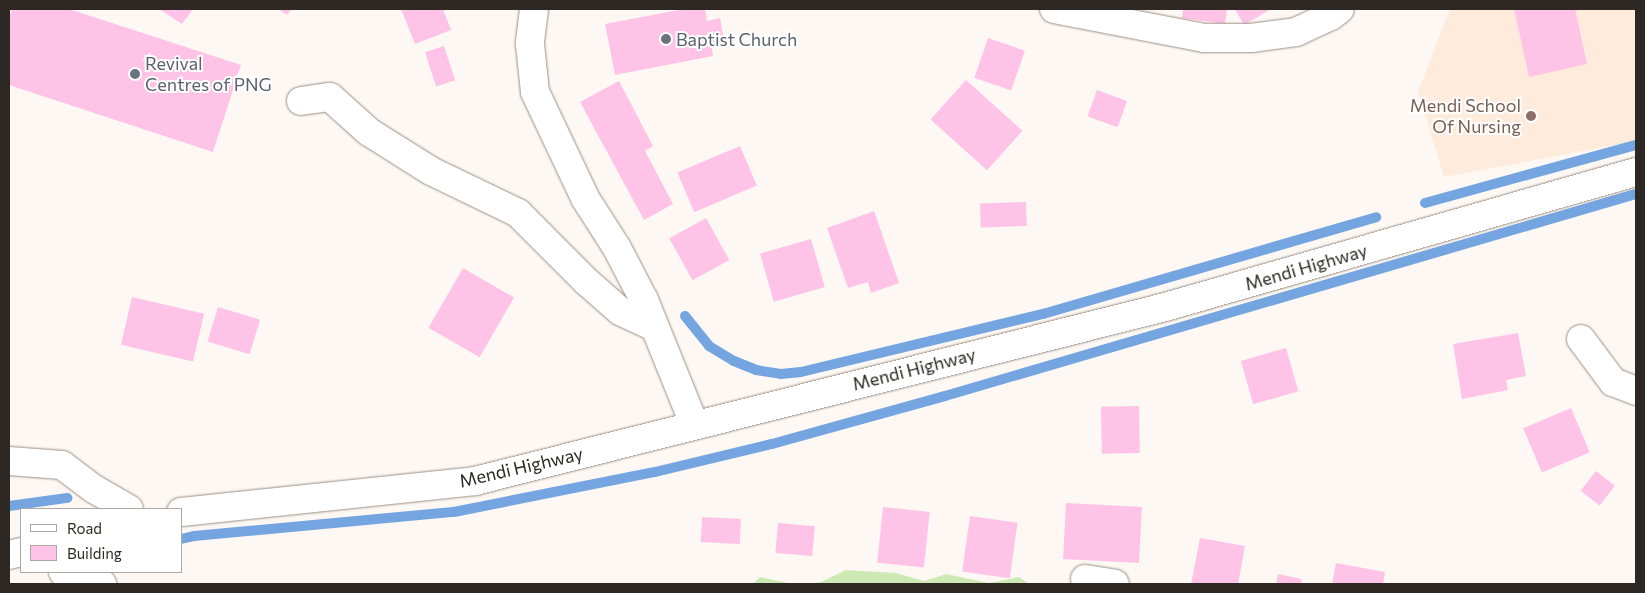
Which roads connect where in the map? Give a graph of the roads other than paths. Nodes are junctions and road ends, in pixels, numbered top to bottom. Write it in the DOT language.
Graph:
graph roads {
  1 [pos="534,9"];
  2 [pos="1054,9"];
  3 [pos="1340,9"];
  4 [pos="300,101"];
  5 [pos="1636,172"];
  6 [pos="655,327"];
  7 [pos="1581,339"];
  8 [pos="1636,391"];
  9 [pos="694,424"];
  10 [pos="9,460"];
  11 [pos="127,508"];
  12 [pos="182,512"];
  13 [pos="66,573"];
  14 [pos="1085,579"];
  15 [pos="102,584"];
  16 [pos="1115,584"];
  1 -- 6 [label="main road"];
  2 -- 3 [label="main road"];
  4 -- 6 [label="main road"];
  5 -- 9 [label="main road, Mendi Highway"];
  6 -- 9 [label="main road"];
  7 -- 8 [label="main road"];
  9 -- 12 [label="main road, Mendi Highway"];
  10 -- 11 [label="main road"];
  13 -- 15 [label="main road"];
  14 -- 16 [label="main road"];
}
